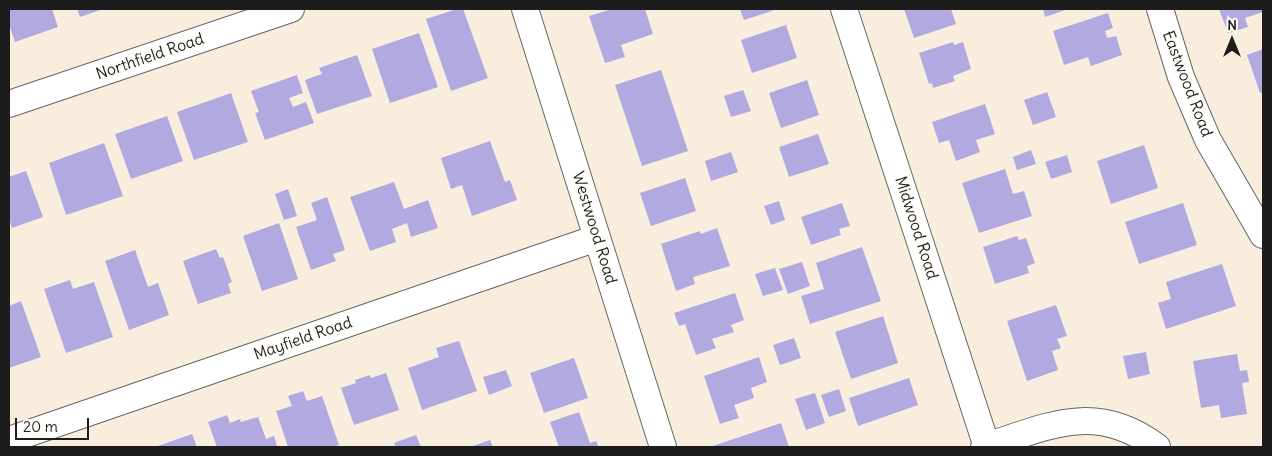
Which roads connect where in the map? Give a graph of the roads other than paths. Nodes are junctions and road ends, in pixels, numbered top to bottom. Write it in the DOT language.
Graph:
graph roads {
  1 [pos="291,9"];
  2 [pos="525,9"];
  3 [pos="844,9"];
  4 [pos="1160,9"];
  5 [pos="9,104"];
  6 [pos="1263,234"];
  7 [pos="597,238"];
  8 [pos="9,440"];
  9 [pos="662,447"];
  10 [pos="986,447"];
  11 [pos="1157,447"];
  1 -- 5 [label="street, Northfield Road"];
  2 -- 7 [label="street, Westwood Road"];
  3 -- 10 [label="street, Midwood Road"];
  4 -- 6 [label="street, Eastwood Road"];
  7 -- 8 [label="street, Mayfield Road"];
  7 -- 9 [label="street, Westwood Road"];
  10 -- 11 [label="street"];
}
